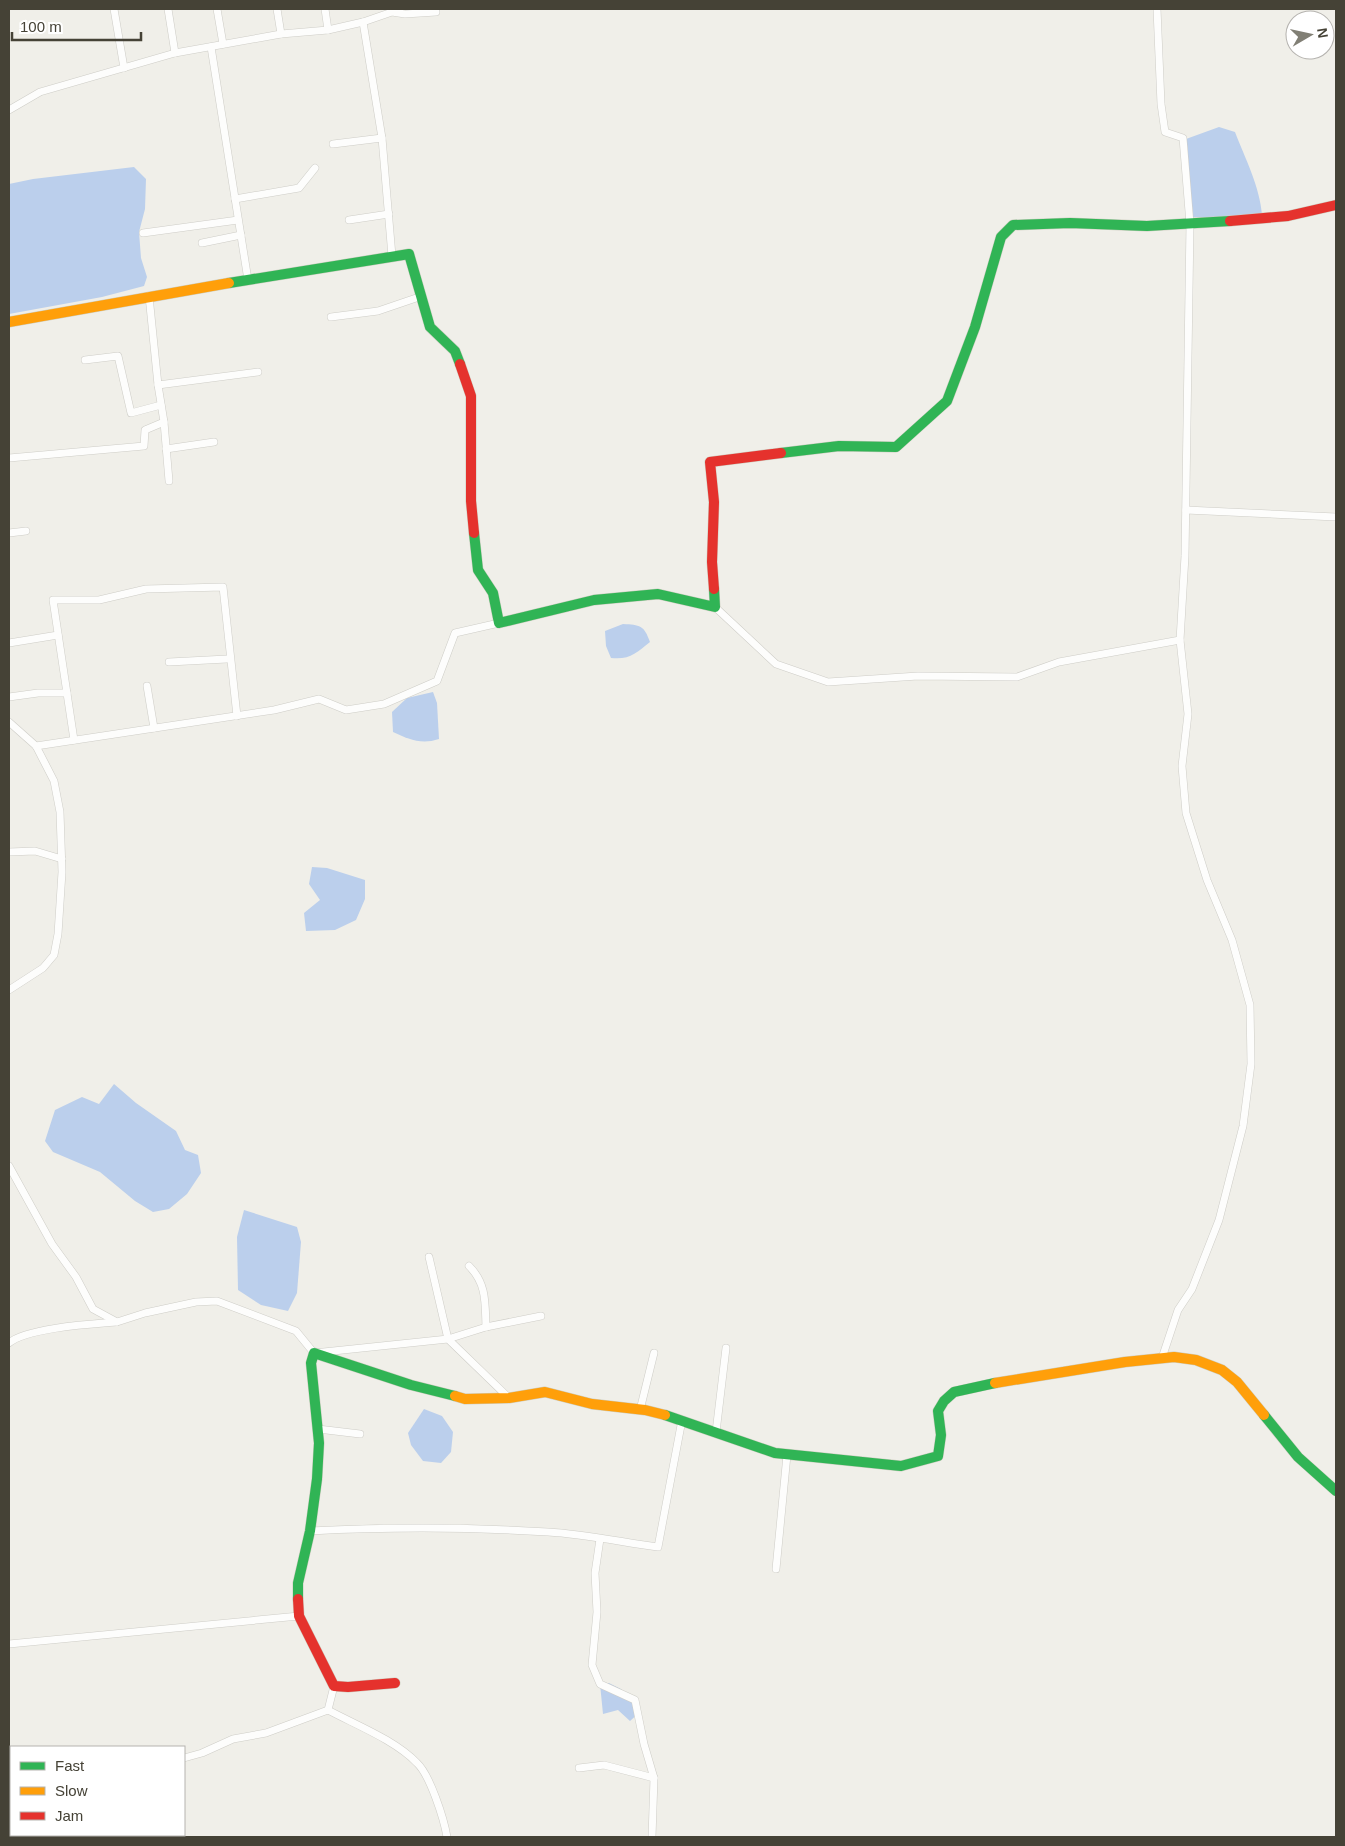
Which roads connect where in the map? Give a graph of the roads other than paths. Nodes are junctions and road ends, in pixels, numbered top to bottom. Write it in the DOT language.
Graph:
graph roads {
  1 [pos="114,9"];
  2 [pos="168,9"];
  3 [pos="217,9"];
  4 [pos="277,9"];
  5 [pos="326,9"];
  6 [pos="1157,9"];
  7 [pos="392,10"];
  8 [pos="436,12"];
  9 [pos="363,22"];
  10 [pos="328,30"];
  11 [pos="281,34"];
  12 [pos="223,44"];
  13 [pos="211,47"];
  14 [pos="175,54"];
  15 [pos="124,68"];
  16 [pos="9,110"];
  17 [pos="382,138"];
  18 [pos="333,144"];
  19 [pos="315,168"];
  20 [pos="235,199"];
  21 [pos="1336,205"];
  22 [pos="389,214"];
  23 [pos="238,220"];
  24 [pos="349,220"];
  25 [pos="1190,224"];
  26 [pos="143,233"];
  27 [pos="241,235"];
  28 [pos="202,243"];
  29 [pos="392,256"];
  30 [pos="248,280"];
  31 [pos="150,296"];
  32 [pos="422,296"];
  33 [pos="331,317"];
  34 [pos="9,322"];
  35 [pos="86,360"];
  36 [pos="258,372"];
  37 [pos="158,385"];
  38 [pos="162,405"];
  39 [pos="164,422"];
  40 [pos="214,442"];
  41 [pos="166,448"];
  42 [pos="9,458"];
  43 [pos="169,482"];
  44 [pos="1186,510"];
  45 [pos="1336,517"];
  46 [pos="26,531"];
  47 [pos="9,533"];
  48 [pos="715,607"];
  49 [pos="499,623"];
  50 [pos="58,635"];
  51 [pos="1180,640"];
  52 [pos="9,643"];
  53 [pos="227,659"];
  54 [pos="169,662"];
  55 [pos="147,686"];
  56 [pos="67,693"];
  57 [pos="9,697"];
  58 [pos="237,716"];
  59 [pos="9,722"];
  60 [pos="154,728"];
  61 [pos="74,740"];
  62 [pos="36,746"];
  63 [pos="9,852"];
  64 [pos="62,859"];
  65 [pos="9,990"];
  66 [pos="9,1166"];
  67 [pos="429,1256"];
  68 [pos="469,1266"];
  69 [pos="541,1316"];
  70 [pos="117,1322"];
  71 [pos="486,1327"];
  72 [pos="448,1339"];
  73 [pos="9,1343"];
  74 [pos="726,1348"];
  75 [pos="314,1353"];
  76 [pos="654,1353"];
  77 [pos="1162,1358"];
  78 [pos="509,1398"];
  79 [pos="640,1410"];
  80 [pos="682,1420"];
  81 [pos="318,1429"];
  82 [pos="716,1432"];
  83 [pos="360,1434"];
  84 [pos="787,1455"];
  85 [pos="1336,1491"];
  86 [pos="310,1531"];
  87 [pos="600,1539"];
  88 [pos="776,1568"];
  89 [pos="299,1616"];
  90 [pos="9,1644"];
  91 [pos="395,1683"];
  92 [pos="334,1686"];
  93 [pos="328,1710"];
  94 [pos="185,1758"];
  95 [pos="579,1768"];
  96 [pos="654,1778"];
  97 [pos="447,1837"];
  98 [pos="652,1837"];
  1 -- 15 [label="street"];
  2 -- 14 [label="street"];
  3 -- 12 [label="street"];
  4 -- 11 [label="street"];
  5 -- 10 [label="street"];
  6 -- 25 [label="street"];
  7 -- 8 [label="street"];
  7 -- 9 [label="street"];
  9 -- 10 [label="street"];
  9 -- 17 [label="street"];
  10 -- 11 [label="street"];
  11 -- 12 [label="street"];
  12 -- 13 [label="street"];
  13 -- 14 [label="street"];
  13 -- 20 [label="street"];
  14 -- 15 [label="street"];
  15 -- 16 [label="street"];
  17 -- 18 [label="street"];
  17 -- 22 [label="street"];
  19 -- 20 [label="street"];
  20 -- 23 [label="street"];
  21 -- 25 [label="street"];
  22 -- 24 [label="street"];
  22 -- 29 [label="street"];
  23 -- 26 [label="street"];
  23 -- 27 [label="street"];
  25 -- 44 [label="street"];
  25 -- 48 [label="street"];
  27 -- 28 [label="street"];
  27 -- 30 [label="street"];
  29 -- 30 [label="street"];
  29 -- 32 [label="street"];
  30 -- 31 [label="street"];
  31 -- 34 [label="street"];
  31 -- 37 [label="street"];
  32 -- 33 [label="street"];
  32 -- 49 [label="street"];
  35 -- 38 [label="street"];
  36 -- 37 [label="street"];
  37 -- 38 [label="street"];
  38 -- 39 [label="street"];
  39 -- 41 [label="street"];
  39 -- 42 [label="street"];
  40 -- 41 [label="street"];
  41 -- 43 [label="street"];
  44 -- 45 [label="street"];
  44 -- 51 [label="street"];
  46 -- 47 [label="street"];
  48 -- 49 [label="street"];
  48 -- 51 [label="street"];
  49 -- 58 [label="street"];
  50 -- 52 [label="street"];
  50 -- 56 [label="street"];
  50 -- 58 [label="street"];
  51 -- 77 [label="street"];
  53 -- 54 [label="street"];
  55 -- 60 [label="street"];
  56 -- 57 [label="street"];
  56 -- 61 [label="street"];
  58 -- 60 [label="street"];
  59 -- 62 [label="street"];
  60 -- 61 [label="street"];
  61 -- 62 [label="street"];
  62 -- 64 [label="street"];
  63 -- 64 [label="street"];
  64 -- 65 [label="street"];
  66 -- 70 [label="street"];
  67 -- 72 [label="street"];
  68 -- 71 [label="street"];
  69 -- 71 [label="street"];
  70 -- 73 [label="street"];
  70 -- 75 [label="street"];
  71 -- 72 [label="street"];
  72 -- 75 [label="street"];
  72 -- 78 [label="street"];
  74 -- 82 [label="street"];
  75 -- 78 [label="street"];
  75 -- 81 [label="street"];
  76 -- 79 [label="street"];
  77 -- 84 [label="street"];
  77 -- 85 [label="street"];
  78 -- 79 [label="street"];
  79 -- 80 [label="street"];
  80 -- 82 [label="street"];
  80 -- 87 [label="street"];
  81 -- 83 [label="street"];
  81 -- 86 [label="street"];
  82 -- 84 [label="street"];
  84 -- 88 [label="street"];
  86 -- 87 [label="street"];
  86 -- 89 [label="street"];
  87 -- 96 [label="street"];
  89 -- 90 [label="street"];
  89 -- 92 [label="street"];
  91 -- 92 [label="street"];
  92 -- 93 [label="street"];
  93 -- 94 [label="street"];
  93 -- 97 [label="street"];
  95 -- 96 [label="street"];
  96 -- 98 [label="street"];
}
